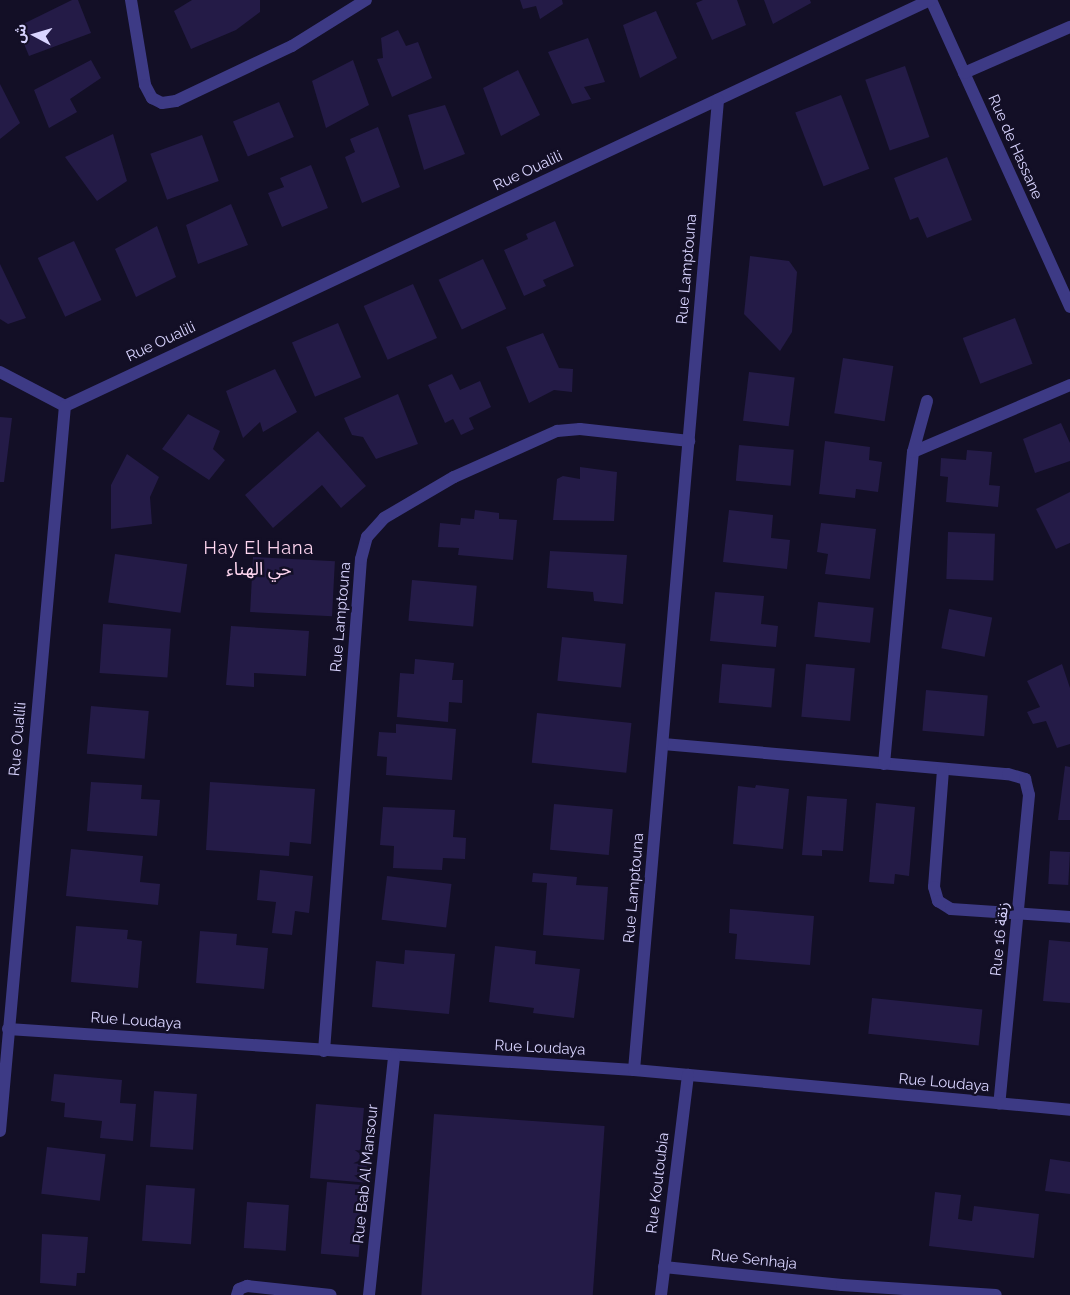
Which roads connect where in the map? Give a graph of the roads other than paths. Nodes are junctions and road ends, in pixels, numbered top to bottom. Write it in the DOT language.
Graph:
graph roads {
  1 [pos="131,0"];
  2 [pos="366,0"];
  3 [pos="931,0"];
  4 [pos="1070,27"];
  5 [pos="964,73"];
  6 [pos="718,100"];
  7 [pos="1070,307"];
  8 [pos="0,372"];
  9 [pos="1070,385"];
  10 [pos="927,401"];
  11 [pos="64,406"];
  12 [pos="689,441"];
  13 [pos="913,452"];
  14 [pos="663,744"];
  15 [pos="884,764"];
  16 [pos="943,770"];
  17 [pos="1019,914"];
  18 [pos="1070,917"];
  19 [pos="8,1029"];
  20 [pos="324,1051"];
  21 [pos="394,1056"];
  22 [pos="634,1070"];
  23 [pos="688,1075"];
  24 [pos="999,1104"];
  25 [pos="1070,1110"];
  26 [pos="0,1131"];
  27 [pos="664,1267"];
  28 [pos="841,1290"];
  29 [pos="236,1295"];
  30 [pos="331,1295"];
  31 [pos="369,1295"];
  32 [pos="661,1295"];
  33 [pos="996,1295"];
  1 -- 2 [label="street"];
  3 -- 5 [label="street, Rue de Hassane"];
  3 -- 6 [label="street, Rue Oualili"];
  4 -- 5 [label="street"];
  5 -- 7 [label="street, Rue de Hassane"];
  6 -- 11 [label="street, Rue Oualili"];
  6 -- 12 [label="street, Rue Lamptouna"];
  8 -- 11 [label="street"];
  9 -- 13 [label="street"];
  10 -- 13 [label="street"];
  11 -- 19 [label="street, Rue Oualili"];
  12 -- 14 [label="street, Rue Lamptouna"];
  12 -- 20 [label="street, Rue Lamptouna"];
  13 -- 15 [label="street"];
  14 -- 15 [label="street"];
  14 -- 22 [label="street, Rue Lamptouna"];
  15 -- 16 [label="street"];
  16 -- 17 [label="street"];
  16 -- 17 [label="street, Rue 16 زنقة"];
  17 -- 18 [label="street"];
  17 -- 24 [label="street, Rue 16 زنقة"];
  19 -- 20 [label="street, Rue Loudaya"];
  19 -- 26 [label="street, Rue Oualili"];
  20 -- 21 [label="street, Rue Loudaya"];
  21 -- 22 [label="street, Rue Loudaya"];
  21 -- 31 [label="street, Rue Bab Al Mansour"];
  22 -- 23 [label="street, Rue Loudaya"];
  23 -- 24 [label="street, Rue Loudaya"];
  23 -- 27 [label="street, Rue Koutoubia"];
  24 -- 25 [label="street, Rue Loudaya"];
  27 -- 28 [label="street, Rue Senhaja"];
  27 -- 32 [label="street, Rue Koutoubia"];
  28 -- 33 [label="street, Rue Senhaja"];
  29 -- 30 [label="street"];
}
